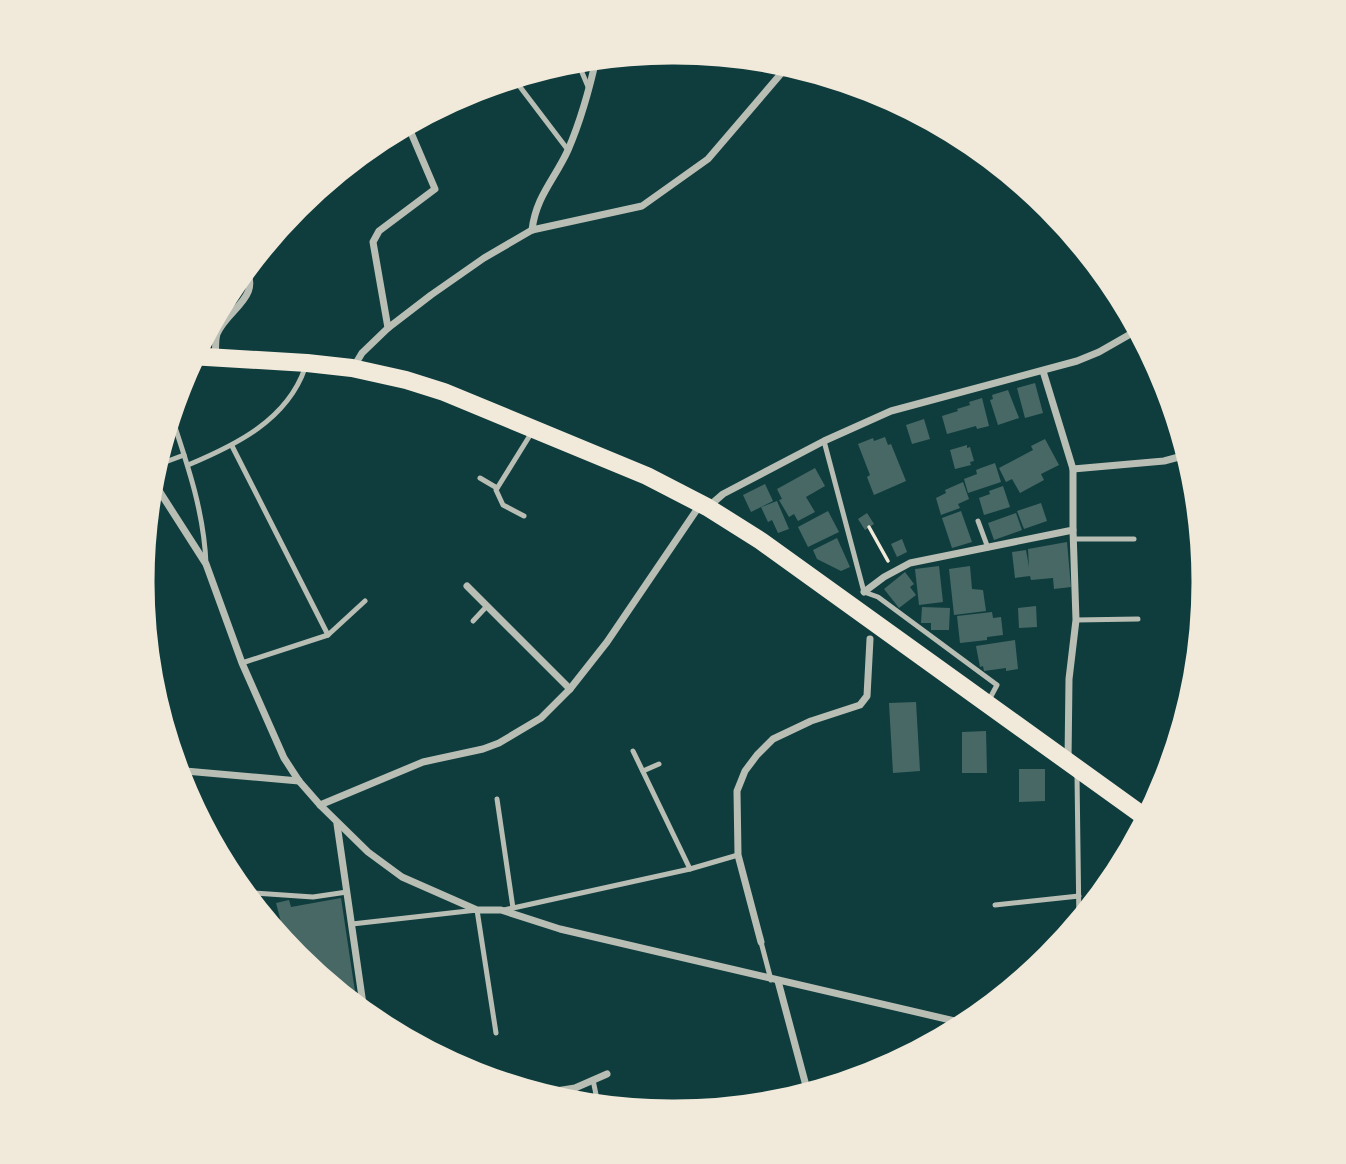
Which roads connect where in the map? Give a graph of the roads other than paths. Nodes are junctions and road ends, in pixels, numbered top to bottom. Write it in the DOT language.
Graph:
graph roads {
  1 [pos="594,66"];
  2 [pos="580,68"];
  3 [pos="783,72"];
  4 [pos="517,83"];
  5 [pos="589,89"];
  6 [pos="410,131"];
  7 [pos="568,150"];
  8 [pos="532,230"];
  9 [pos="250,277"];
  10 [pos="388,328"];
  11 [pos="1132,333"];
  12 [pos="202,356"];
  13 [pos="215,357"];
  14 [pos="307,363"];
  15 [pos="352,368"];
  16 [pos="1042,370"];
  17 [pos="174,426"];
  18 [pos="535,428"];
  19 [pos="824,441"];
  20 [pos="232,446"];
  21 [pos="184,455"];
  22 [pos="1180,457"];
  23 [pos="165,462"];
  24 [pos="188,465"];
  25 [pos="1073,469"];
  26 [pos="480,478"];
  27 [pos="497,488"];
  28 [pos="159,491"];
  29 [pos="704,506"];
  30 [pos="524,516"];
  31 [pos="978,521"];
  32 [pos="1073,530"];
  33 [pos="1134,538"];
  34 [pos="1074,539"];
  35 [pos="988,549"];
  36 [pos="206,564"];
  37 [pos="467,586"];
  38 [pos="864,592"];
  39 [pos="365,601"];
  40 [pos="487,606"];
  41 [pos="1138,619"];
  42 [pos="1076,620"];
  43 [pos="473,621"];
  44 [pos="328,635"];
  45 [pos="870,639"];
  46 [pos="242,663"];
  47 [pos="570,689"];
  48 [pos="987,702"];
  49 [pos="633,751"];
  50 [pos="659,764"];
  51 [pos="1073,765"];
  52 [pos="186,771"];
  53 [pos="643,772"];
  54 [pos="299,781"];
  55 [pos="497,799"];
  56 [pos="320,805"];
  57 [pos="1141,814"];
  58 [pos="337,823"];
  59 [pos="738,855"];
  60 [pos="690,869"];
  61 [pos="347,892"];
  62 [pos="253,893"];
  63 [pos="1079,896"];
  64 [pos="995,905"];
  65 [pos="513,908"];
  66 [pos="477,910"];
  67 [pos="501,910"];
  68 [pos="1079,911"];
  69 [pos="352,924"];
  70 [pos="761,942"];
  71 [pos="774,981"];
  72 [pos="363,1002"];
  73 [pos="955,1021"];
  74 [pos="496,1033"];
  75 [pos="607,1074"];
  76 [pos="593,1080"];
  77 [pos="806,1087"];
  78 [pos="557,1091"];
  79 [pos="597,1099"];
  1 -- 5 [label="street"];
  2 -- 5 [label="lane"];
  3 -- 8 [label="street"];
  4 -- 7 [label="lane"];
  5 -- 7 [label="street"];
  6 -- 10 [label="street"];
  7 -- 8 [label="street"];
  8 -- 10 [label="street"];
  9 -- 13 [label="street"];
  10 -- 15 [label="street"];
  11 -- 16 [label="street"];
  12 -- 13 [label="main road"];
  13 -- 14 [label="main road"];
  14 -- 15 [label="main road"];
  14 -- 20 [label="lane"];
  15 -- 18 [label="main road"];
  16 -- 19 [label="street"];
  16 -- 25 [label="street"];
  17 -- 21 [label="lane"];
  18 -- 27 [label="lane"];
  18 -- 29 [label="main road"];
  19 -- 29 [label="street"];
  19 -- 38 [label="lane"];
  20 -- 24 [label="lane"];
  20 -- 44 [label="lane"];
  21 -- 23 [label="lane"];
  21 -- 24 [label="lane"];
  22 -- 25 [label="street"];
  24 -- 36 [label="lane"];
  25 -- 32 [label="street"];
  26 -- 27 [label="lane"];
  27 -- 30 [label="lane"];
  28 -- 36 [label="street"];
  29 -- 47 [label="street"];
  29 -- 48 [label="main road"];
  31 -- 35 [label="lane"];
  32 -- 34 [label="street"];
  32 -- 35 [label="street"];
  33 -- 34 [label="lane"];
  34 -- 42 [label="street"];
  35 -- 38 [label="street"];
  36 -- 46 [label="street"];
  37 -- 40 [label="street"];
  38 -- 48 [label="lane"];
  39 -- 44 [label="lane"];
  40 -- 43 [label="lane"];
  40 -- 47 [label="street"];
  41 -- 42 [label="lane"];
  42 -- 51 [label="street"];
  44 -- 46 [label="lane"];
  45 -- 59 [label="street"];
  46 -- 54 [label="street"];
  47 -- 56 [label="street"];
  48 -- 51 [label="main road"];
  49 -- 53 [label="lane"];
  50 -- 53 [label="lane"];
  51 -- 57 [label="main road"];
  51 -- 63 [label="lane"];
  52 -- 54 [label="street"];
  53 -- 60 [label="lane"];
  54 -- 56 [label="street"];
  55 -- 65 [label="lane"];
  56 -- 58 [label="street"];
  58 -- 61 [label="street"];
  58 -- 66 [label="street"];
  59 -- 60 [label="lane"];
  59 -- 70 [label="street"];
  60 -- 65 [label="lane"];
  61 -- 62 [label="lane"];
  61 -- 69 [label="street"];
  63 -- 64 [label="lane"];
  63 -- 68 [label="lane"];
  65 -- 67 [label="lane"];
  66 -- 67 [label="street"];
  66 -- 69 [label="lane"];
  66 -- 74 [label="lane"];
  67 -- 71 [label="street"];
  69 -- 72 [label="street"];
  70 -- 71 [label="lane"];
  71 -- 73 [label="street"];
  71 -- 77 [label="street"];
  75 -- 76 [label="street"];
  76 -- 78 [label="street"];
  76 -- 79 [label="lane"];
}
